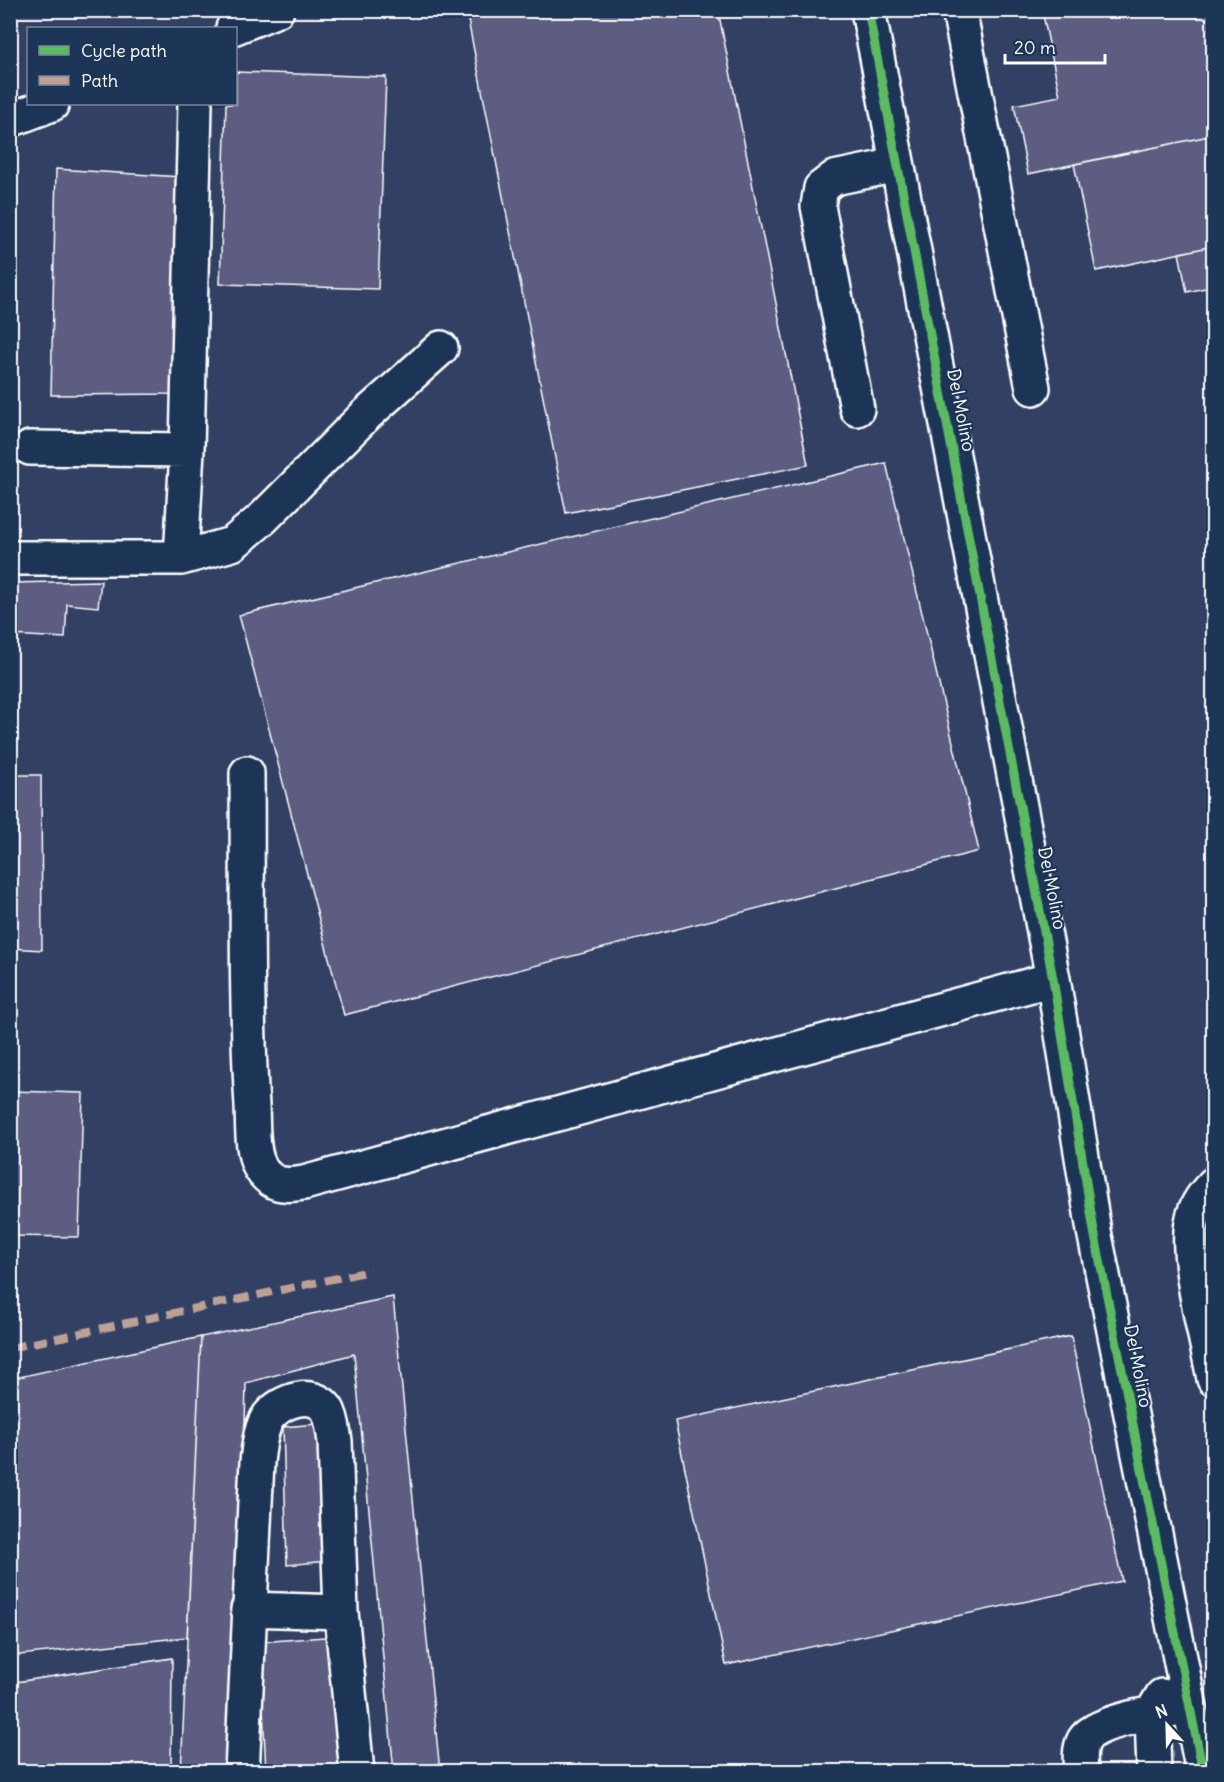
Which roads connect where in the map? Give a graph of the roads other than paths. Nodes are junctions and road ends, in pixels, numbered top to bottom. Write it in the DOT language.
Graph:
graph roads {
  1 [pos="277,10"];
  2 [pos="868,10"];
  3 [pos="959,10"];
  4 [pos="235,27"];
  5 [pos="49,105"];
  6 [pos="195,105"];
  7 [pos="10,120"];
  8 [pos="897,165"];
  9 [pos="441,348"];
  10 [pos="1033,388"];
  11 [pos="857,409"];
  12 [pos="30,448"];
  13 [pos="187,450"];
  14 [pos="10,558"];
  15 [pos="181,558"];
  16 [pos="247,773"];
  17 [pos="1053,979"];
  18 [pos="1214,1184"];
  19 [pos="1214,1379"];
  20 [pos="248,1609"];
  21 [pos="341,1612"];
  22 [pos="1180,1663"];
  23 [pos="1189,1707"];
  24 [pos="1152,1713"];
  25 [pos="242,1772"];
  26 [pos="357,1772"];
  27 [pos="1081,1772"];
  28 [pos="1154,1772"];
  29 [pos="1203,1772"];
  1 -- 4 [label="street"];
  2 -- 8 [label="street, Del Molino"];
  3 -- 10 [label="street"];
  5 -- 7 [label="street"];
  6 -- 13 [label="street"];
  8 -- 11 [label="street"];
  8 -- 17 [label="street, Del Molino"];
  9 -- 15 [label="street"];
  12 -- 13 [label="street"];
  13 -- 15 [label="street"];
  14 -- 15 [label="street"];
  16 -- 17 [label="street"];
  17 -- 22 [label="street, Del Molino"];
  18 -- 19 [label="street"];
  20 -- 21 [label="street"];
  20 -- 21 [label="street"];
  20 -- 25 [label="street"];
  21 -- 26 [label="street"];
  22 -- 23 [label="street, Del Molino"];
  22 -- 24 [label="street"];
  23 -- 24 [label="street"];
  23 -- 29 [label="street, Del Molino"];
  24 -- 27 [label="street"];
  24 -- 28 [label="street"];
}
